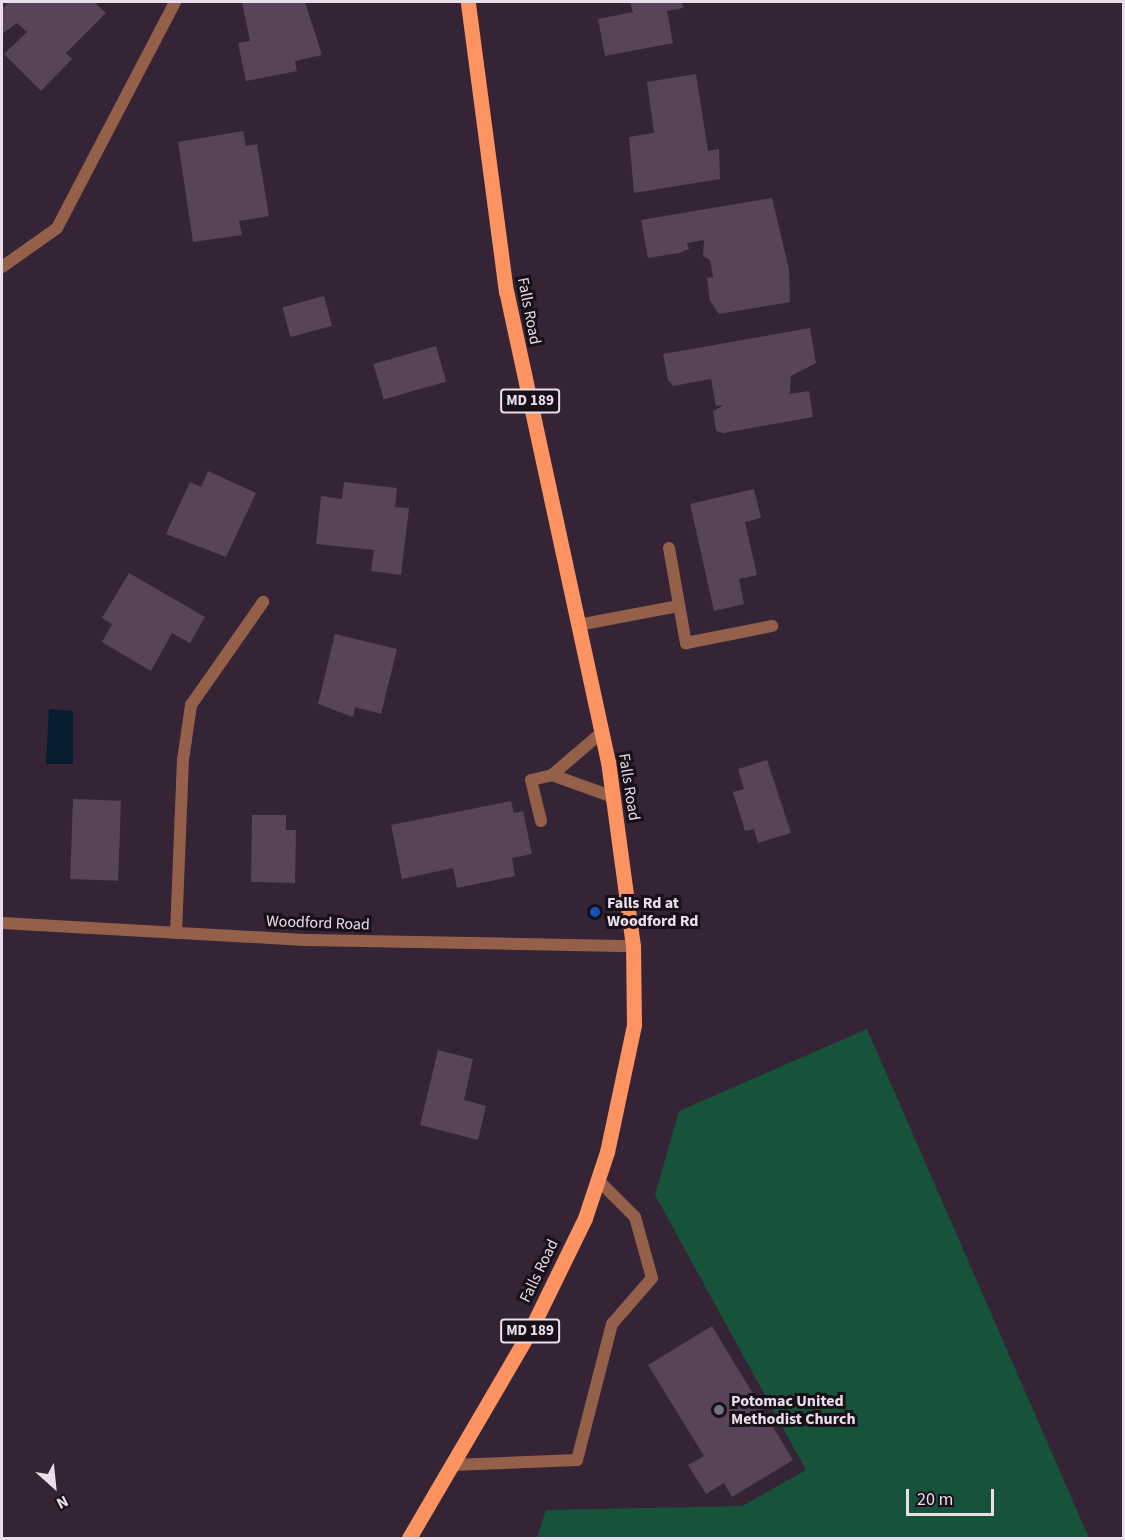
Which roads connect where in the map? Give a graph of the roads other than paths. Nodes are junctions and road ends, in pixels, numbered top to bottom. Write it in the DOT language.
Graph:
graph roads {
  1 [pos="175,2"];
  2 [pos="468,2"];
  3 [pos="2,267"];
  4 [pos="669,548"];
  5 [pos="263,602"];
  6 [pos="679,606"];
  7 [pos="578,625"];
  8 [pos="772,626"];
  9 [pos="601,733"];
  10 [pos="552,775"];
  11 [pos="613,797"];
  12 [pos="541,821"];
  13 [pos="2,923"];
  14 [pos="176,933"];
  15 [pos="633,946"];
  16 [pos="598,1180"];
  17 [pos="452,1465"];
  18 [pos="409,1539"];
  1 -- 3 [label="street"];
  2 -- 7 [label="main road, Falls Road / MD 189"];
  4 -- 6 [label="street"];
  5 -- 14 [label="street"];
  6 -- 7 [label="street"];
  6 -- 8 [label="street"];
  7 -- 9 [label="main road, Falls Road / MD 189"];
  9 -- 10 [label="street"];
  9 -- 11 [label="main road, Falls Road / MD 189"];
  10 -- 11 [label="street"];
  10 -- 12 [label="street"];
  11 -- 15 [label="main road, Falls Road / MD 189"];
  13 -- 14 [label="street, Woodford Road"];
  14 -- 15 [label="street, Woodford Road"];
  15 -- 16 [label="main road, Falls Road / MD 189"];
  16 -- 17 [label="main road, Falls Road / MD 189"];
  16 -- 17 [label="street"];
  17 -- 18 [label="main road, Falls Road / MD 189"];
}
